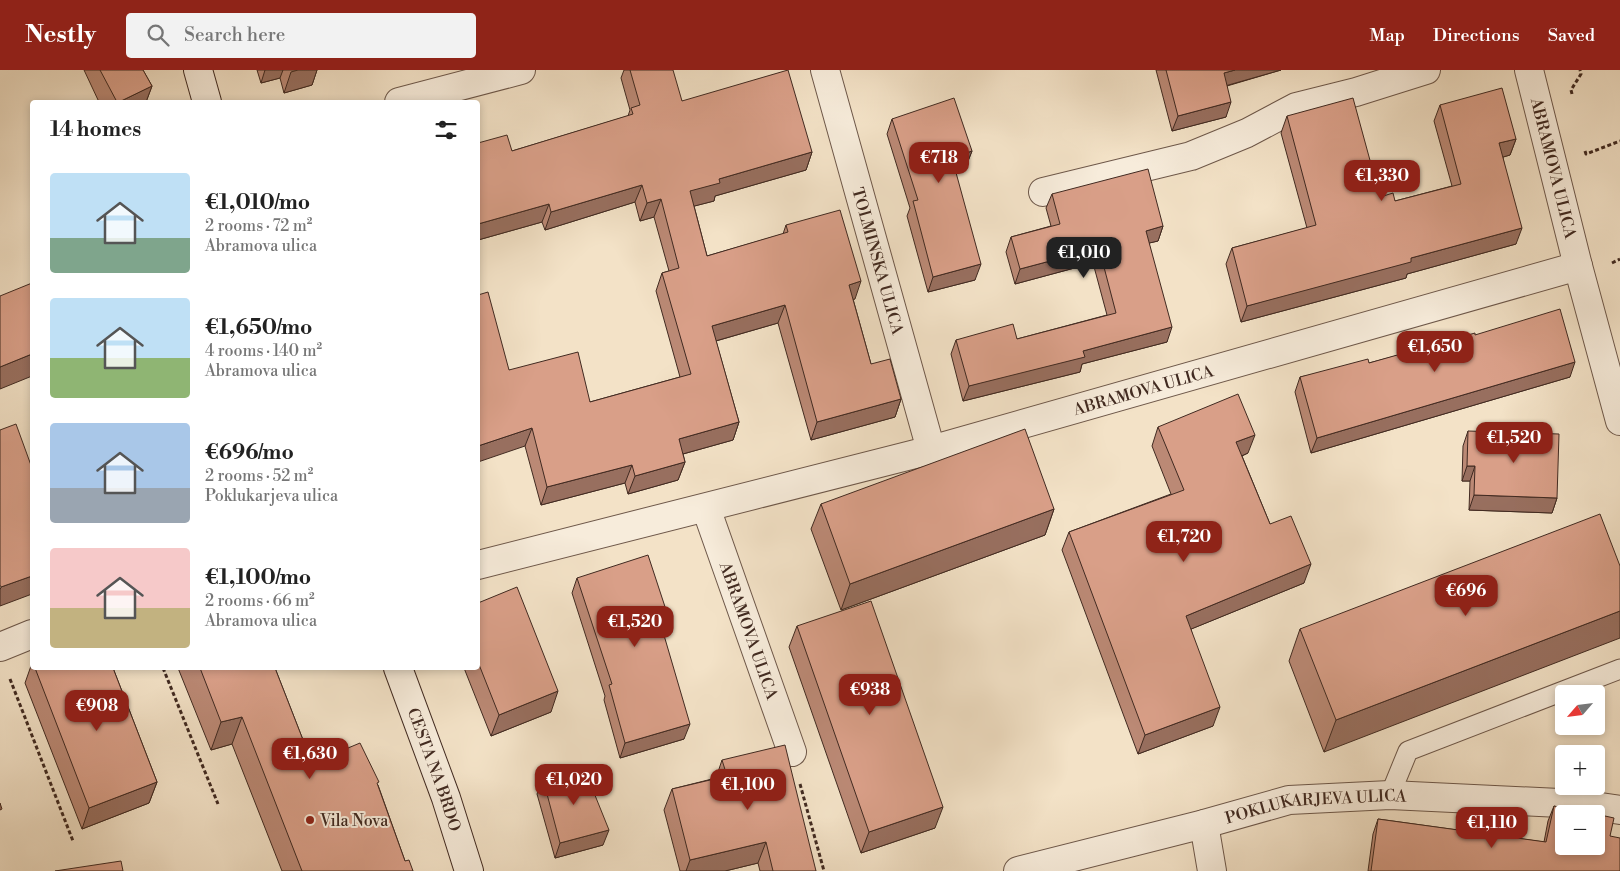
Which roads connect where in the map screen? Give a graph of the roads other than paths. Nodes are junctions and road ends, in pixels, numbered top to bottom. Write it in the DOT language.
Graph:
graph roads {
  1 [pos="198,70"];
  2 [pos="521,70"];
  3 [pos="825,70"];
  4 [pos="1426,70"];
  5 [pos="1530,70"];
  6 [pos="206,100"];
  7 [pos="407,100"];
  8 [pos="1043,192"];
  9 [pos="1578,266"];
  10 [pos="1620,420"];
  11 [pos="931,450"];
  12 [pos="706,508"];
  13 [pos="480,565"];
  14 [pos="30,636"];
  15 [pos="3,659"];
  16 [pos="1620,669"];
  17 [pos="399,670"];
  18 [pos="792,752"];
  19 [pos="1390,795"];
  20 [pos="1620,810"];
  21 [pos="1204,824"];
  22 [pos="469,871"];
  23 [pos="1018,871"];
  24 [pos="1212,871"];
  1 -- 6 [label="street"];
  2 -- 7 [label="street"];
  3 -- 11 [label="street, TOLMINSKA ULICA"];
  4 -- 8 [label="street"];
  5 -- 9 [label="street, ABRAMOVA ULICA"];
  9 -- 10 [label="street, ABRAMOVA ULICA"];
  9 -- 11 [label="street, ABRAMOVA ULICA"];
  11 -- 12 [label="street, ABRAMOVA ULICA"];
  12 -- 13 [label="street, ABRAMOVA ULICA"];
  12 -- 18 [label="street, ABRAMOVA ULICA"];
  14 -- 15 [label="street"];
  16 -- 19 [label="lane"];
  17 -- 22 [label="street, CESTA NA BRDO"];
  19 -- 20 [label="street, POKLUKARJEVA ULICA"];
  19 -- 21 [label="street, POKLUKARJEVA ULICA"];
  21 -- 23 [label="street, POKLUKARJEVA ULICA"];
  21 -- 24 [label="street"];
}
